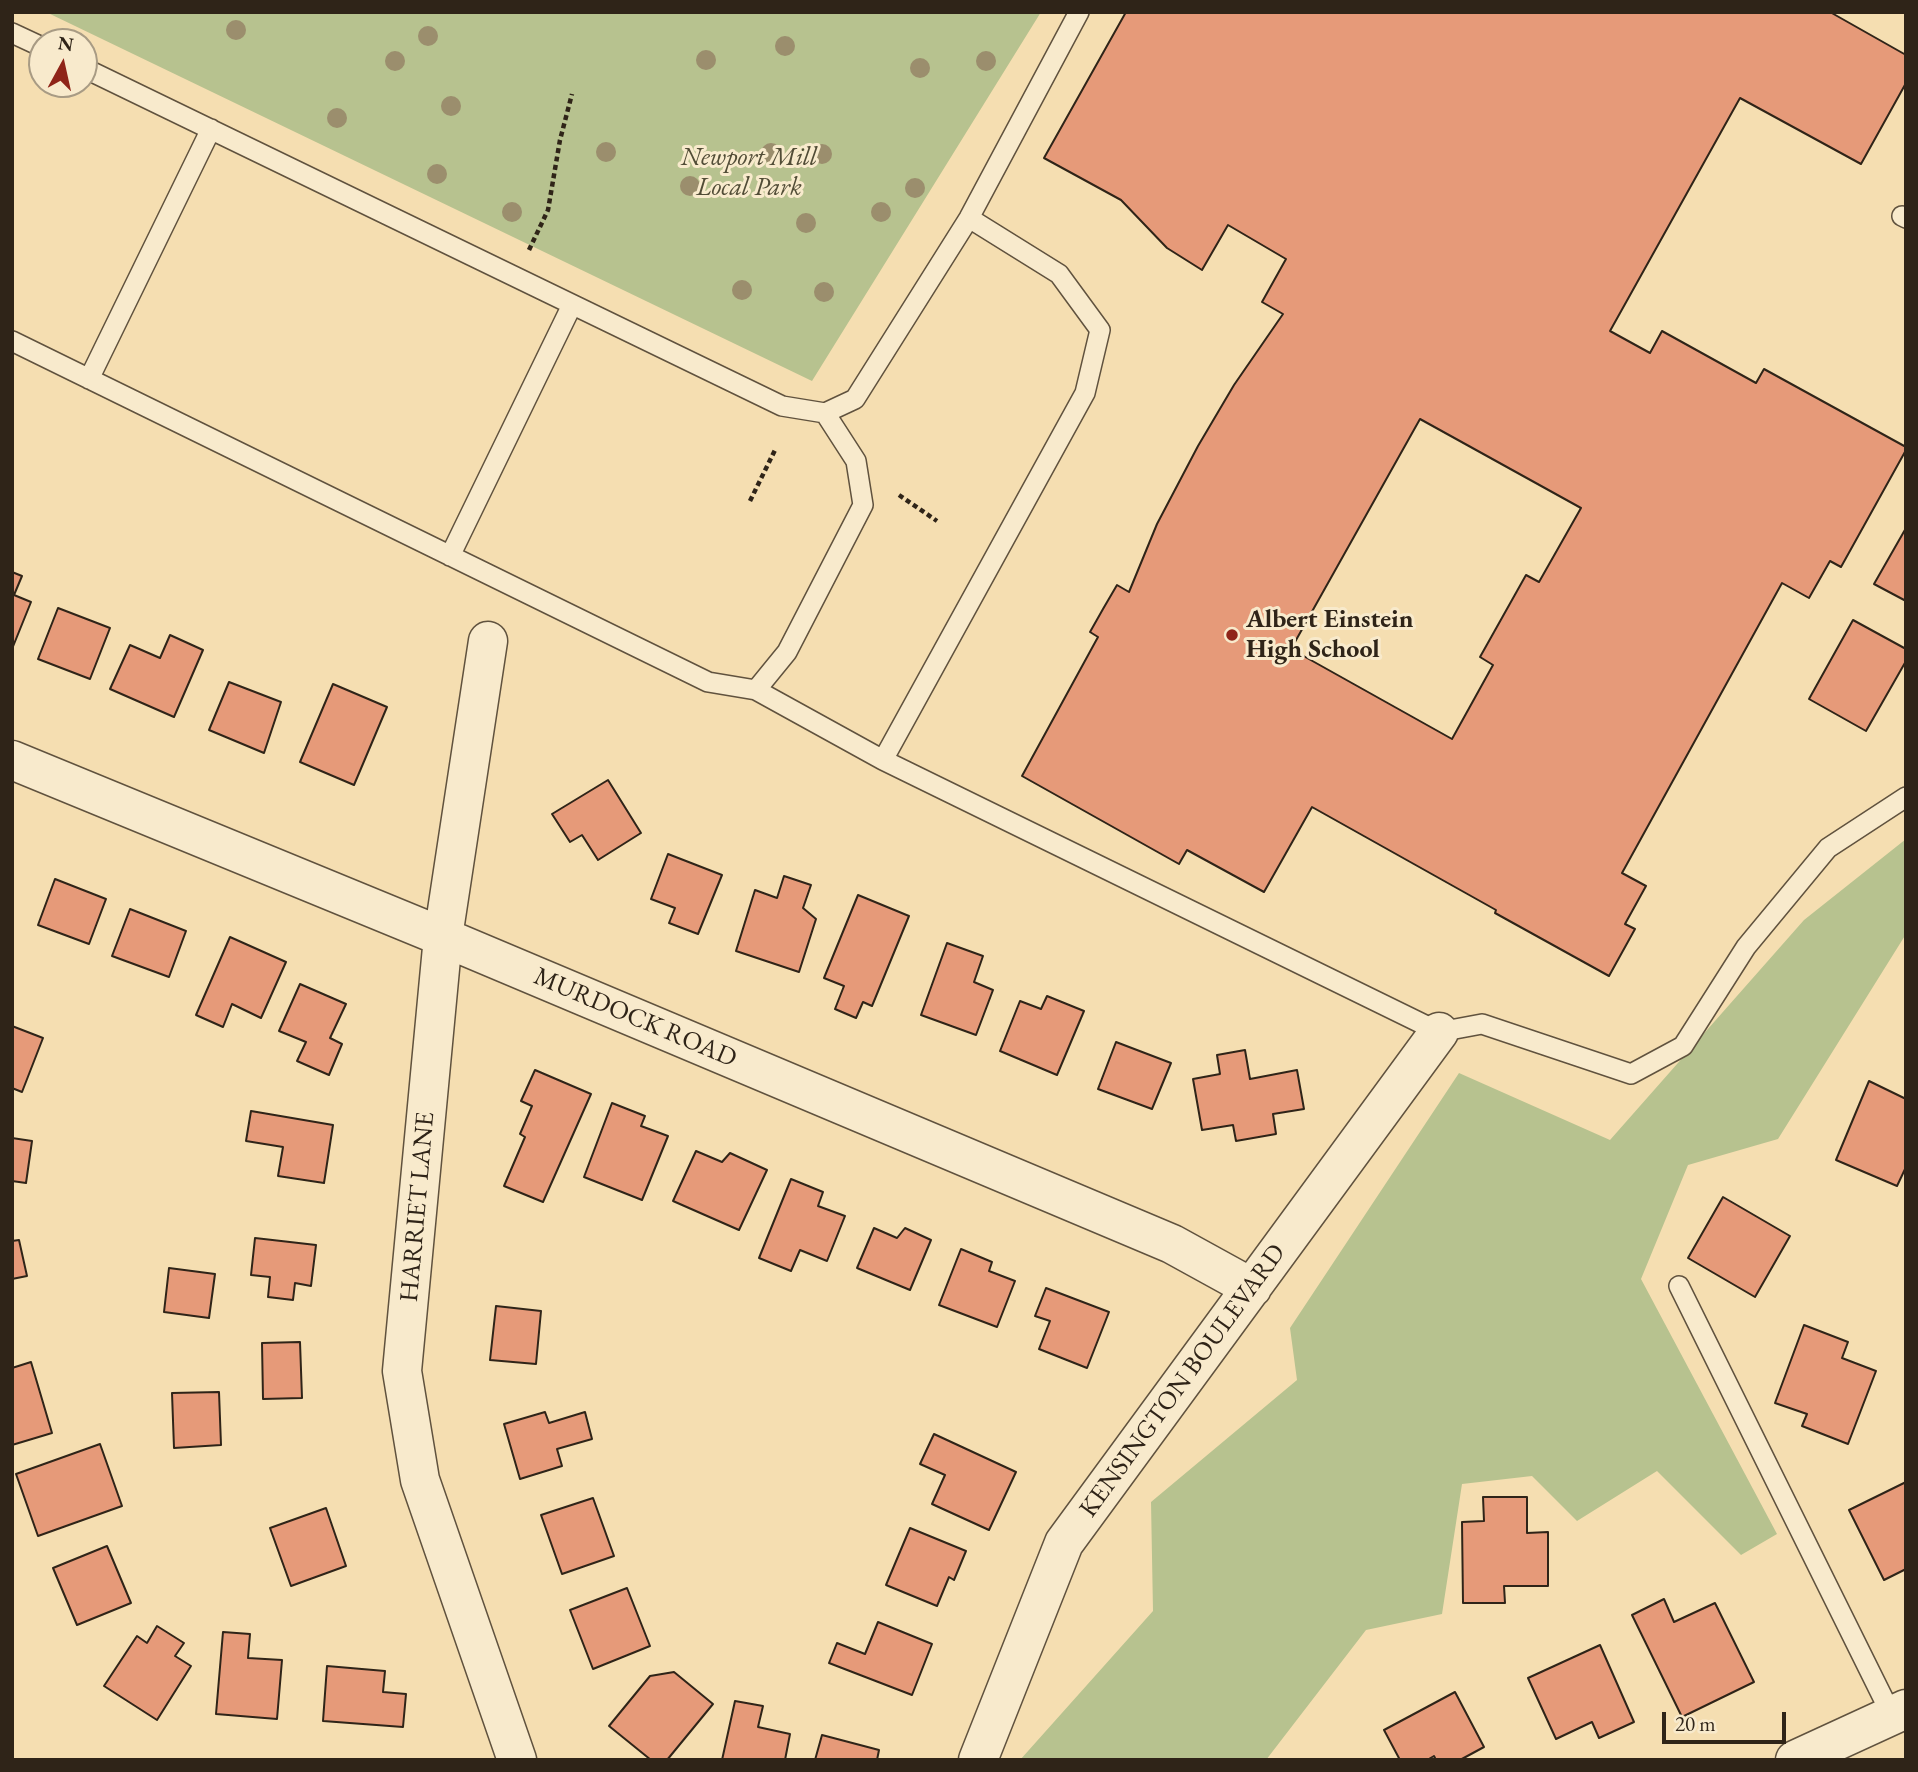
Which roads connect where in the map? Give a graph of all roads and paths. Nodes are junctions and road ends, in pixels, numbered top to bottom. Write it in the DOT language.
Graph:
graph roads {
  1 [pos="1079,12"];
  2 [pos="12,33"];
  3 [pos="28,40"];
  4 [pos="98,75"];
  5 [pos="572,93"];
  6 [pos="211,129"];
  7 [pos="969,218"];
  8 [pos="528,253"];
  9 [pos="572,305"];
  10 [pos="12,341"];
  11 [pos="89,379"];
  12 [pos="825,412"];
  13 [pos="776,448"];
  14 [pos="899,495"];
  15 [pos="750,501"];
  16 [pos="937,521"];
  17 [pos="450,556"];
  18 [pos="488,641"];
  19 [pos="756,690"];
  20 [pos="12,760"];
  21 [pos="883,760"];
  22 [pos="1906,797"];
  23 [pos="443,937"];
  24 [pos="1439,1032"];
  25 [pos="1679,1286"];
  26 [pos="1252,1288"];
  27 [pos="1899,1712"];
  28 [pos="517,1760"];
  29 [pos="978,1760"];
  30 [pos="1795,1760"];
  1 -- 7 [label="lane"];
  2 -- 3 [label="lane"];
  4 -- 6 [label="lane"];
  5 -- 8 [label="path"];
  6 -- 9 [label="lane"];
  6 -- 11 [label="lane"];
  7 -- 12 [label="lane"];
  7 -- 21 [label="lane"];
  9 -- 12 [label="lane"];
  9 -- 17 [label="lane"];
  10 -- 11 [label="lane"];
  11 -- 17 [label="lane"];
  12 -- 19 [label="lane"];
  13 -- 15 [label="path"];
  14 -- 16 [label="path"];
  17 -- 19 [label="lane"];
  18 -- 23 [label="street, HARRIET LANE"];
  19 -- 21 [label="lane"];
  20 -- 23 [label="street, MURDOCK ROAD"];
  21 -- 24 [label="lane"];
  22 -- 24 [label="lane"];
  23 -- 26 [label="street, MURDOCK ROAD"];
  23 -- 28 [label="street, HARRIET LANE"];
  24 -- 26 [label="street, KENSINGTON BOULEVARD"];
  25 -- 27 [label="lane"];
  26 -- 29 [label="street, KENSINGTON BOULEVARD"];
  27 -- 30 [label="street"];
}
